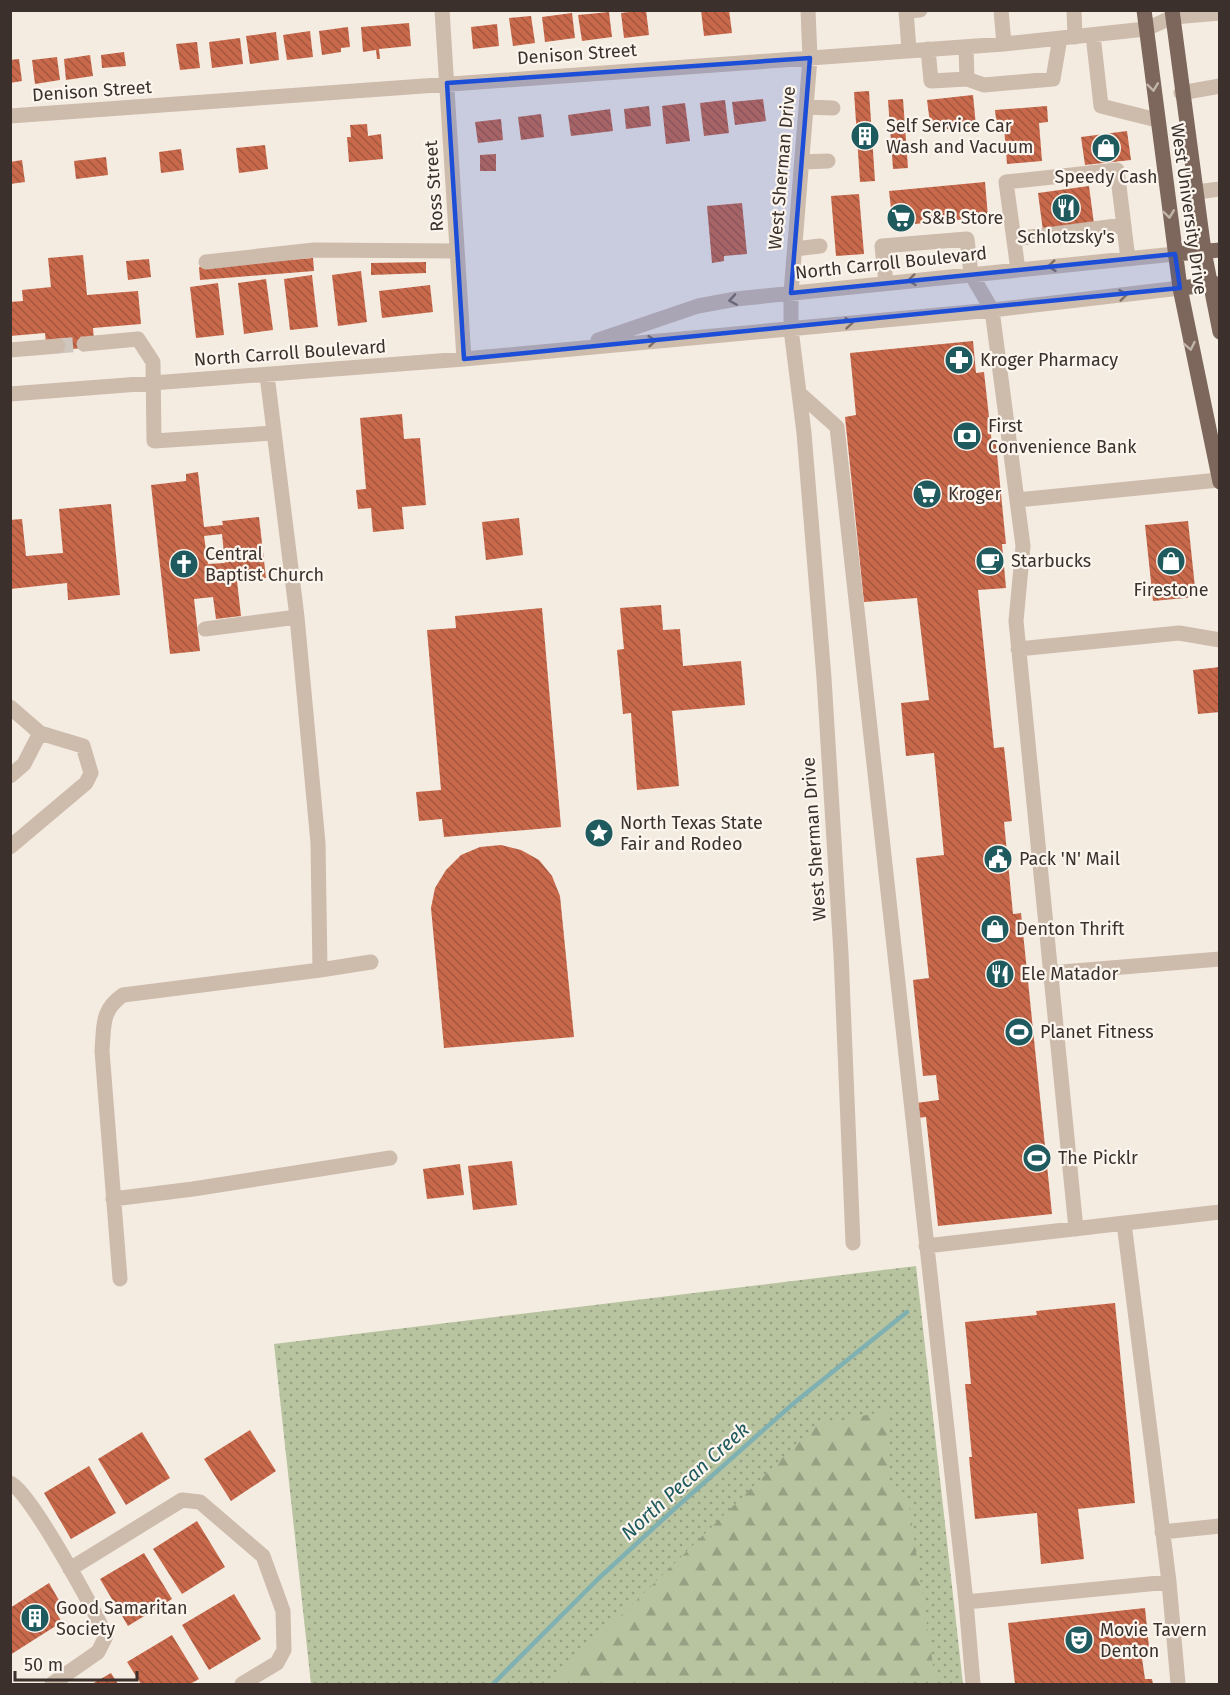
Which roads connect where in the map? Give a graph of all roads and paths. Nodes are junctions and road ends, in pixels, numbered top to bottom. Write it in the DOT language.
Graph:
graph roads {
  1 [pos="442,10"];
  2 [pos="808,10"];
  3 [pos="920,10"];
  4 [pos="1001,10"];
  5 [pos="1074,10"];
  6 [pos="1144,10"];
  7 [pos="1220,13"];
  8 [pos="1173,14"];
  9 [pos="1146,29"];
  10 [pos="1093,35"];
  11 [pos="1075,37"];
  12 [pos="1060,38"];
  13 [pos="1004,44"];
  14 [pos="966,46"];
  15 [pos="927,49"];
  16 [pos="909,50"];
  17 [pos="810,57"];
  18 [pos="967,79"];
  19 [pos="447,83"];
  20 [pos="1220,86"];
  21 [pos="1181,93"];
  22 [pos="806,107"];
  23 [pos="832,108"];
  24 [pos="10,116"];
  25 [pos="1157,120"];
  26 [pos="828,160"];
  27 [pos="802,162"];
  28 [pos="1220,189"];
  29 [pos="1196,192"];
  30 [pos="1124,225"];
  31 [pos="1014,239"];
  32 [pos="820,246"];
  33 [pos="795,249"];
  34 [pos="457,251"];
  35 [pos="1212,251"];
  36 [pos="1175,254"];
  37 [pos="1128,259"];
  38 [pos="206,262"];
  39 [pos="1018,270"];
  40 [pos="971,274"];
  41 [pos="886,283"];
  42 [pos="1215,285"];
  43 [pos="1180,288"];
  44 [pos="791,292"];
  45 [pos="993,310"];
  46 [pos="791,329"];
  47 [pos="1220,332"];
  48 [pos="84,344"];
  49 [pos="58,346"];
  50 [pos="572,348"];
  51 [pos="10,350"];
  52 [pos="464,359"];
  53 [pos="267,375"];
  54 [pos="152,384"];
  55 [pos="799,393"];
  56 [pos="10,394"];
  57 [pos="273,433"];
  58 [pos="1219,481"];
  59 [pos="1017,500"];
  60 [pos="297,617"];
  61 [pos="206,629"];
  62 [pos="1220,640"];
  63 [pos="1018,649"];
  64 [pos="10,707"];
  65 [pos="40,733"];
  66 [pos="10,776"];
  67 [pos="10,847"];
  68 [pos="1220,959"];
  69 [pos="371,963"];
  70 [pos="320,970"];
  71 [pos="1050,973"];
  72 [pos="390,1158"];
  73 [pos="113,1199"];
  74 [pos="1220,1212"];
  75 [pos="1124,1223"];
  76 [pos="1076,1229"];
  77 [pos="853,1243"];
  78 [pos="926,1246"];
  79 [pos="120,1279"];
  80 [pos="10,1483"];
  81 [pos="1220,1526"];
  82 [pos="1162,1532"];
  83 [pos="70,1569"];
  84 [pos="1169,1582"];
  85 [pos="966,1602"];
  86 [pos="52,1684"];
  87 [pos="242,1684"];
  88 [pos="973,1684"];
  89 [pos="1178,1684"];
  1 -- 19 [label="street, Ross Street"];
  2 -- 17 [label="street, West Sherman Drive"];
  3 -- 16 [label="street"];
  4 -- 13 [label="street"];
  5 -- 11 [label="street"];
  6 -- 9 [label="main road, West University Drive"];
  7 -- 8 [label="street, Denison Street"];
  8 -- 9 [label="street, Denison Street"];
  8 -- 21 [label="main road, West University Drive"];
  9 -- 10 [label="street, Denison Street"];
  9 -- 25 [label="main road, West University Drive, one-way"];
  10 -- 11 [label="street, Denison Street"];
  10 -- 25 [label="street"];
  11 -- 12 [label="street, Denison Street"];
  12 -- 13 [label="street, Denison Street"];
  12 -- 18 [label="street"];
  13 -- 14 [label="street, Denison Street"];
  14 -- 15 [label="street, Denison Street"];
  14 -- 18 [label="street"];
  15 -- 16 [label="street, Denison Street"];
  15 -- 18 [label="street"];
  16 -- 17 [label="street, Denison Street"];
  17 -- 19 [label="street, Denison Street"];
  17 -- 22 [label="street, West Sherman Drive"];
  19 -- 24 [label="street, Denison Street"];
  19 -- 34 [label="street, Ross Street"];
  20 -- 21 [label="street"];
  21 -- 29 [label="main road, West University Drive"];
  22 -- 23 [label="street"];
  22 -- 27 [label="street, West Sherman Drive"];
  25 -- 36 [label="main road, West University Drive, one-way"];
  26 -- 27 [label="street"];
  27 -- 33 [label="street, West Sherman Drive"];
  28 -- 29 [label="street"];
  29 -- 35 [label="main road, West University Drive"];
  30 -- 31 [label="street"];
  30 -- 31 [label="street"];
  30 -- 37 [label="street"];
  31 -- 39 [label="street"];
  32 -- 33 [label="street"];
  33 -- 44 [label="street, West Sherman Drive"];
  34 -- 38 [label="street"];
  34 -- 52 [label="street, Ross Street"];
  35 -- 36 [label="main road, North Carroll Boulevard"];
  35 -- 42 [label="main road, West University Drive"];
  36 -- 37 [label="street, North Carroll Boulevard"];
  36 -- 43 [label="main road, West University Drive"];
  37 -- 39 [label="street, North Carroll Boulevard, one-way"];
  39 -- 40 [label="street, North Carroll Boulevard"];
  40 -- 41 [label="street, North Carroll Boulevard, one-way"];
  40 -- 41 [label="street"];
  40 -- 45 [label="street"];
  41 -- 44 [label="street, North Carroll Boulevard"];
  42 -- 43 [label="main road, North Carroll Boulevard"];
  42 -- 47 [label="main road, West University Drive"];
  45 -- 43 [label="street, North Carroll Boulevard, one-way"];
  43 -- 58 [label="main road, West University Drive, one-way"];
  44 -- 46 [label="street, West Sherman Drive"];
  44 -- 50 [label="street, North Carroll Boulevard, one-way"];
  46 -- 45 [label="street, North Carroll Boulevard, one-way"];
  45 -- 59 [label="street"];
  50 -- 46 [label="street, North Carroll Boulevard, one-way"];
  46 -- 55 [label="street, West Sherman Drive"];
  48 -- 54 [label="street"];
  49 -- 51 [label="street"];
  50 -- 52 [label="street, North Carroll Boulevard"];
  52 -- 53 [label="street, North Carroll Boulevard"];
  53 -- 54 [label="street, North Carroll Boulevard"];
  53 -- 57 [label="street"];
  54 -- 56 [label="street, North Carroll Boulevard"];
  54 -- 57 [label="street"];
  55 -- 77 [label="street, West Sherman Drive"];
  55 -- 78 [label="street"];
  57 -- 60 [label="street"];
  58 -- 59 [label="street"];
  59 -- 63 [label="street"];
  60 -- 61 [label="street"];
  60 -- 70 [label="street"];
  62 -- 63 [label="street"];
  63 -- 71 [label="street"];
  64 -- 65 [label="street"];
  65 -- 66 [label="street"];
  65 -- 67 [label="street"];
  68 -- 71 [label="street"];
  69 -- 70 [label="street"];
  70 -- 73 [label="street"];
  71 -- 76 [label="street"];
  72 -- 73 [label="street"];
  73 -- 79 [label="street"];
  74 -- 75 [label="street"];
  75 -- 76 [label="street"];
  75 -- 82 [label="street"];
  76 -- 78 [label="street"];
  78 -- 85 [label="street"];
  80 -- 83 [label="street"];
  81 -- 82 [label="street"];
  82 -- 84 [label="street"];
  83 -- 86 [label="street"];
  83 -- 87 [label="street"];
  84 -- 85 [label="street"];
  84 -- 89 [label="street"];
  85 -- 88 [label="street"];
}
